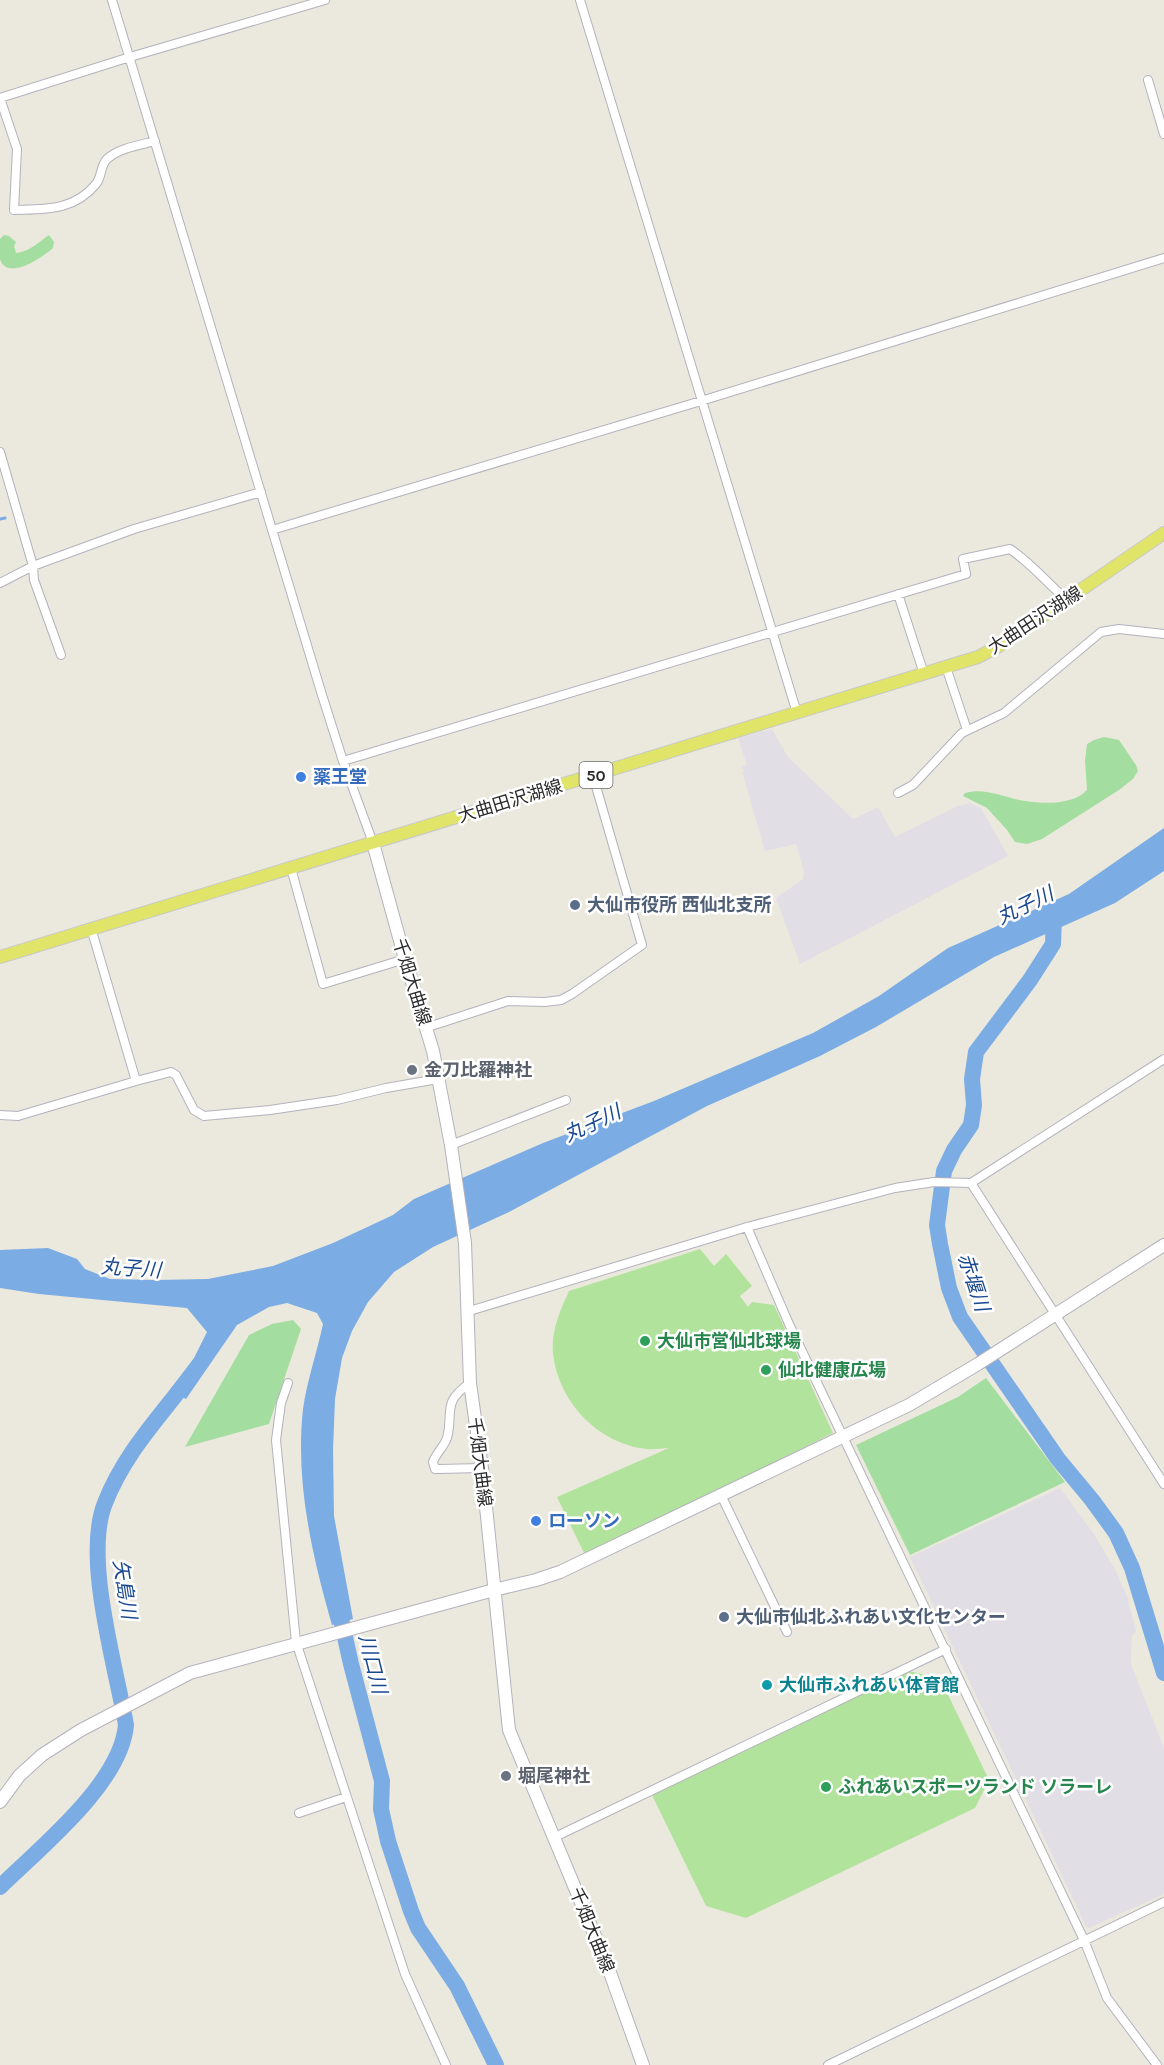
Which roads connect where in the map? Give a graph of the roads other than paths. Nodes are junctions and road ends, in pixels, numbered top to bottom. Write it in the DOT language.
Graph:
graph roads {
  1 [pos="112,0"];
  2 [pos="325,0"];
  3 [pos="580,0"];
  4 [pos="302,3"];
  5 [pos="130,57"];
  6 [pos="1148,80"];
  7 [pos="0,98"];
  8 [pos="1164,134"];
  9 [pos="155,141"];
  10 [pos="1164,258"];
  11 [pos="700,401"];
  12 [pos="0,452"];
  13 [pos="261,492"];
  14 [pos="272,530"];
  15 [pos="1164,533"];
  16 [pos="33,566"];
  17 [pos="0,583"];
  18 [pos="898,594"];
  19 [pos="1067,600"];
  20 [pos="772,632"];
  21 [pos="1164,634"];
  22 [pos="61,655"];
  23 [pos="946,667"];
  24 [pos="924,674"];
  25 [pos="797,713"];
  26 [pos="968,730"];
  27 [pos="342,761"];
  28 [pos="593,776"];
  29 [pos="898,793"];
  30 [pos="373,843"];
  31 [pos="291,868"];
  32 [pos="91,928"];
  33 [pos="0,957"];
  34 [pos="405,959"];
  35 [pos="425,1028"];
  36 [pos="1164,1059"];
  37 [pos="438,1079"];
  38 [pos="136,1081"];
  39 [pos="566,1100"];
  40 [pos="0,1115"];
  41 [pos="451,1145"];
  42 [pos="970,1183"];
  43 [pos="747,1227"];
  44 [pos="1164,1245"];
  45 [pos="466,1312"];
  46 [pos="1055,1315"];
  47 [pos="288,1383"];
  48 [pos="470,1383"];
  49 [pos="844,1436"];
  50 [pos="482,1468"];
  51 [pos="1164,1484"];
  52 [pos="721,1495"];
  53 [pos="494,1590"];
  54 [pos="787,1632"];
  55 [pos="302,1641"];
  56 [pos="946,1649"];
  57 [pos="346,1797"];
  58 [pos="0,1802"];
  59 [pos="299,1813"];
  60 [pos="555,1837"];
  61 [pos="1164,1902"];
  62 [pos="1084,1940"];
  63 [pos="446,2065"];
  64 [pos="643,2065"];
  65 [pos="828,2065"];
  66 [pos="1157,2065"];
  1 -- 5 [label="street"];
  2 -- 4 [label="street"];
  3 -- 11 [label="street"];
  4 -- 5 [label="street"];
  5 -- 7 [label="street"];
  5 -- 9 [label="street"];
  6 -- 8 [label="street"];
  7 -- 9 [label="street"];
  9 -- 13 [label="street"];
  10 -- 11 [label="street"];
  11 -- 14 [label="street"];
  11 -- 20 [label="street"];
  12 -- 16 [label="street"];
  13 -- 14 [label="street"];
  13 -- 16 [label="street"];
  14 -- 27 [label="street"];
  15 -- 19 [label="main road, 大曲田沢湖線 / 50"];
  16 -- 17 [label="street"];
  16 -- 22 [label="street"];
  18 -- 19 [label="street"];
  18 -- 20 [label="street"];
  18 -- 24 [label="street"];
  19 -- 23 [label="main road, 大曲田沢湖線 / 50"];
  20 -- 25 [label="street"];
  20 -- 27 [label="street"];
  21 -- 26 [label="street"];
  23 -- 24 [label="main road, 大曲田沢湖線 / 50"];
  23 -- 26 [label="street"];
  24 -- 25 [label="main road, 大曲田沢湖線 / 50"];
  25 -- 28 [label="main road, 大曲田沢湖線 / 50"];
  26 -- 29 [label="street"];
  27 -- 30 [label="street"];
  28 -- 30 [label="main road, 大曲田沢湖線 / 50"];
  28 -- 35 [label="street"];
  30 -- 31 [label="main road, 大曲田沢湖線 / 50"];
  30 -- 34 [label="street, 千畑大曲線"];
  31 -- 32 [label="main road, 大曲田沢湖線 / 50"];
  31 -- 34 [label="street"];
  32 -- 33 [label="main road, 大曲田沢湖線 / 50"];
  32 -- 38 [label="street"];
  34 -- 35 [label="street, 千畑大曲線"];
  35 -- 37 [label="street, 千畑大曲線"];
  36 -- 42 [label="street"];
  37 -- 38 [label="street"];
  37 -- 41 [label="street, 千畑大曲線"];
  38 -- 40 [label="street"];
  39 -- 41 [label="street"];
  41 -- 45 [label="street, 千畑大曲線"];
  42 -- 43 [label="street"];
  42 -- 46 [label="street"];
  43 -- 45 [label="street"];
  43 -- 49 [label="street"];
  44 -- 46 [label="street"];
  45 -- 48 [label="street, 千畑大曲線"];
  46 -- 49 [label="street"];
  46 -- 51 [label="street"];
  47 -- 55 [label="street"];
  48 -- 50 [label="street, 千畑大曲線"];
  48 -- 50 [label="street"];
  49 -- 52 [label="street"];
  49 -- 56 [label="street"];
  50 -- 53 [label="street, 千畑大曲線"];
  52 -- 53 [label="street"];
  52 -- 54 [label="street"];
  53 -- 55 [label="street"];
  53 -- 60 [label="street, 千畑大曲線"];
  55 -- 57 [label="street"];
  55 -- 58 [label="street"];
  56 -- 60 [label="street"];
  56 -- 62 [label="street"];
  57 -- 59 [label="street"];
  57 -- 63 [label="street"];
  60 -- 64 [label="street, 千畑大曲線"];
  61 -- 62 [label="street"];
  62 -- 65 [label="street"];
  62 -- 66 [label="street"];
}
